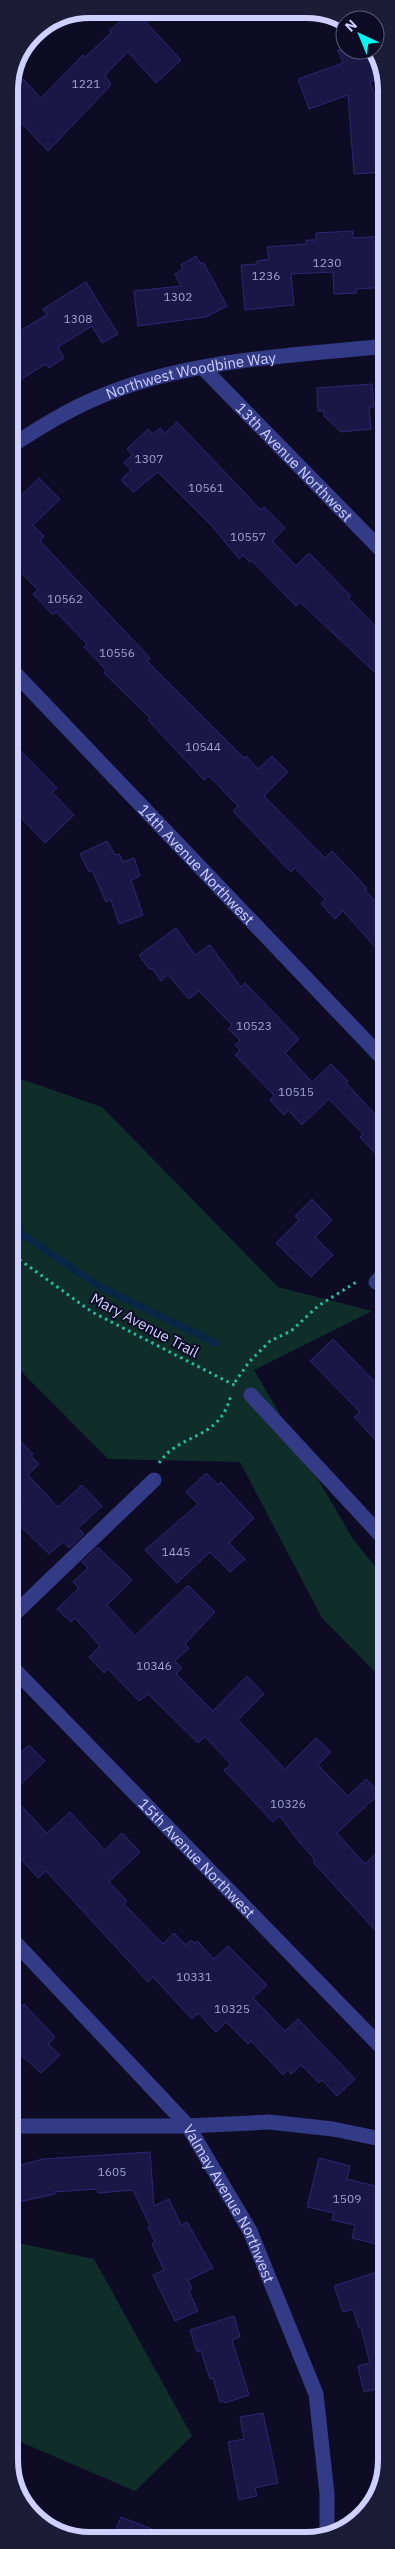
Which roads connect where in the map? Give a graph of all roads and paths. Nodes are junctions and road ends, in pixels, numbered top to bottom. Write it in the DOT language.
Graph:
graph roads {
  1 [pos="377,347"];
  2 [pos="203,368"];
  3 [pos="17,442"];
  4 [pos="377,546"];
  5 [pos="17,676"];
  6 [pos="377,1053"];
  7 [pos="17,1258"];
  8 [pos="378,1278"];
  9 [pos="234,1384"];
  10 [pos="251,1394"];
  11 [pos="154,1480"];
  12 [pos="378,1532"];
  13 [pos="18,1611"];
  14 [pos="18,1673"];
  15 [pos="18,1945"];
  16 [pos="378,2044"];
  17 [pos="18,2126"];
  18 [pos="188,2126"];
  19 [pos="378,2138"];
  20 [pos="327,2528"];
  1 -- 2 [label="street, Northwest Woodbine Way"];
  2 -- 3 [label="street, Northwest Woodbine Way"];
  2 -- 4 [label="street, 13th Avenue Northwest"];
  5 -- 6 [label="street, 14th Avenue Northwest"];
  7 -- 9 [label="path, Mary Avenue Trail"];
  8 -- 9 [label="path"];
  9 -- 10 [label="path, Mary Avenue Trail"];
  9 -- 11 [label="path"];
  10 -- 12 [label="street"];
  11 -- 13 [label="street"];
  14 -- 16 [label="street, 15th Avenue Northwest"];
  15 -- 18 [label="street, Valmay Avenue Northwest"];
  17 -- 18 [label="street"];
  18 -- 19 [label="street"];
  18 -- 20 [label="street, Valmay Avenue Northwest"];
}
